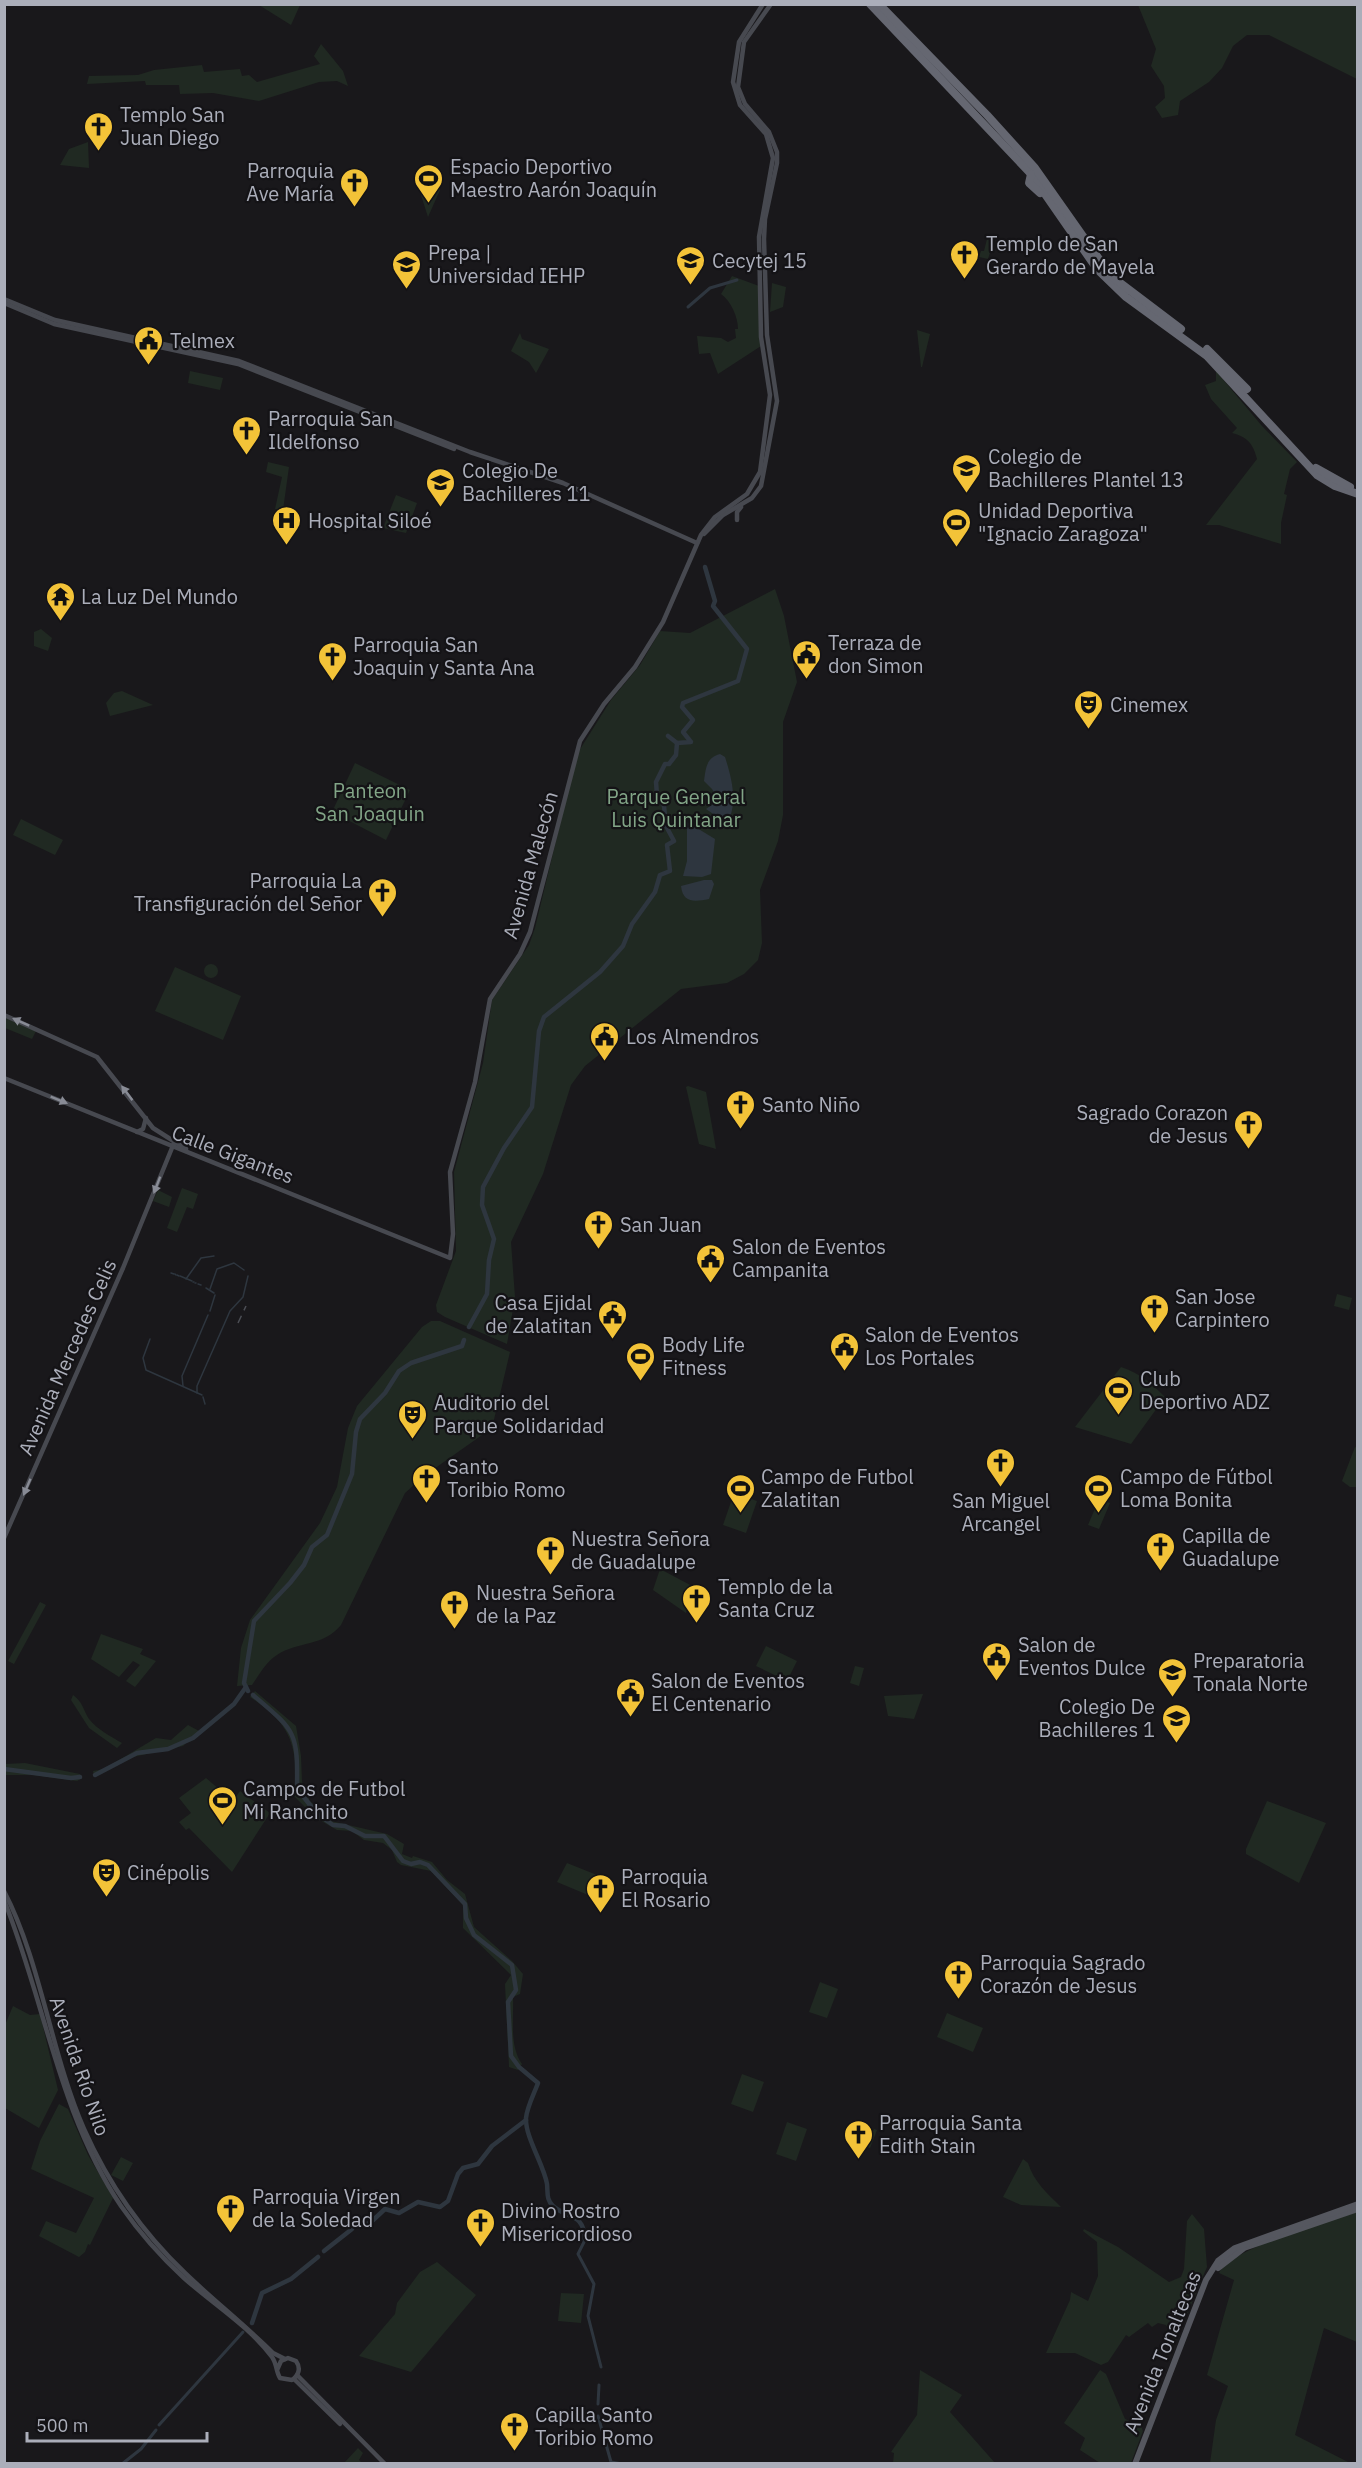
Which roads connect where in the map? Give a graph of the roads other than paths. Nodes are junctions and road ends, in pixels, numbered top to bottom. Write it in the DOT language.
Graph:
graph roads {
  1 [pos="763,4"];
  2 [pos="771,4"];
  3 [pos="870,4"];
  4 [pos="879,4"];
  5 [pos="918,54"];
  6 [pos="919,64"];
  7 [pos="4,301"];
  8 [pos="765,438"];
  9 [pos="771,439"];
  10 [pos="1358,489"];
  11 [pos="1358,494"];
  12 [pos="748,501"];
  13 [pos="737,520"];
  14 [pos="700,537"];
  15 [pos="697,543"];
  16 [pos="4,1015"];
  17 [pos="4,1078"];
  18 [pos="146,1118"];
  19 [pos="153,1128"];
  20 [pos="137,1132"];
  21 [pos="147,1136"];
  22 [pos="173,1145"];
  23 [pos="450,1258"];
  24 [pos="4,1538"];
  25 [pos="4,1891"];
  26 [pos="4,1900"];
  27 [pos="19,1933"];
  28 [pos="94,2155"];
  29 [pos="1358,2204"];
  30 [pos="1358,2209"];
  31 [pos="285,2359"];
  32 [pos="277,2370"];
  33 [pos="296,2377"];
  34 [pos="382,2463"];
  35 [pos="1137,2463"];
  1 -- 8 [label="main road, Avenida Malecón"];
  2 -- 9 [label="main road, Avenida Malecón"];
  3 -- 5 [label="highway"];
  4 -- 10 [label="highway"];
  5 -- 6 [label="highway"];
  5 -- 11 [label="highway"];
  7 -- 15 [label="main road"];
  8 -- 9 [label="main road"];
  8 -- 14 [label="main road, Avenida Malecón"];
  9 -- 12 [label="main road, Avenida Malecón"];
  12 -- 13 [label="main road"];
  12 -- 14 [label="main road, Avenida Malecón"];
  14 -- 15 [label="main road, Avenida Malecón"];
  15 -- 23 [label="main road, Avenida Malecón"];
  18 -- 16 [label="main road, one-way"];
  17 -- 20 [label="main road, Calle Gigantes, one-way"];
  18 -- 19 [label="main road"];
  18 -- 20 [label="main road"];
  19 -- 21 [label="main road"];
  19 -- 22 [label="main road"];
  20 -- 21 [label="main road, Calle Gigantes"];
  21 -- 22 [label="main road, Calle Gigantes"];
  22 -- 23 [label="main road, Calle Gigantes"];
  22 -- 24 [label="main road, Avenida Mercedes Celis, one-way"];
  25 -- 27 [label="main road, Avenida Río Nilo"];
  26 -- 27 [label="main road, Avenida Río Nilo"];
  27 -- 28 [label="main road, Avenida Río Nilo"];
  28 -- 31 [label="main road, Avenida Río Nilo"];
  28 -- 32 [label="main road, Avenida Río Nilo"];
  29 -- 35 [label="main road, Avenida Tonaltecas"];
  30 -- 35 [label="main road, Avenida Tonaltecas"];
  31 -- 32 [label="main road"];
  31 -- 33 [label="main road, Avenida Río Nilo"];
  32 -- 33 [label="main road"];
  33 -- 34 [label="main road"];
}
